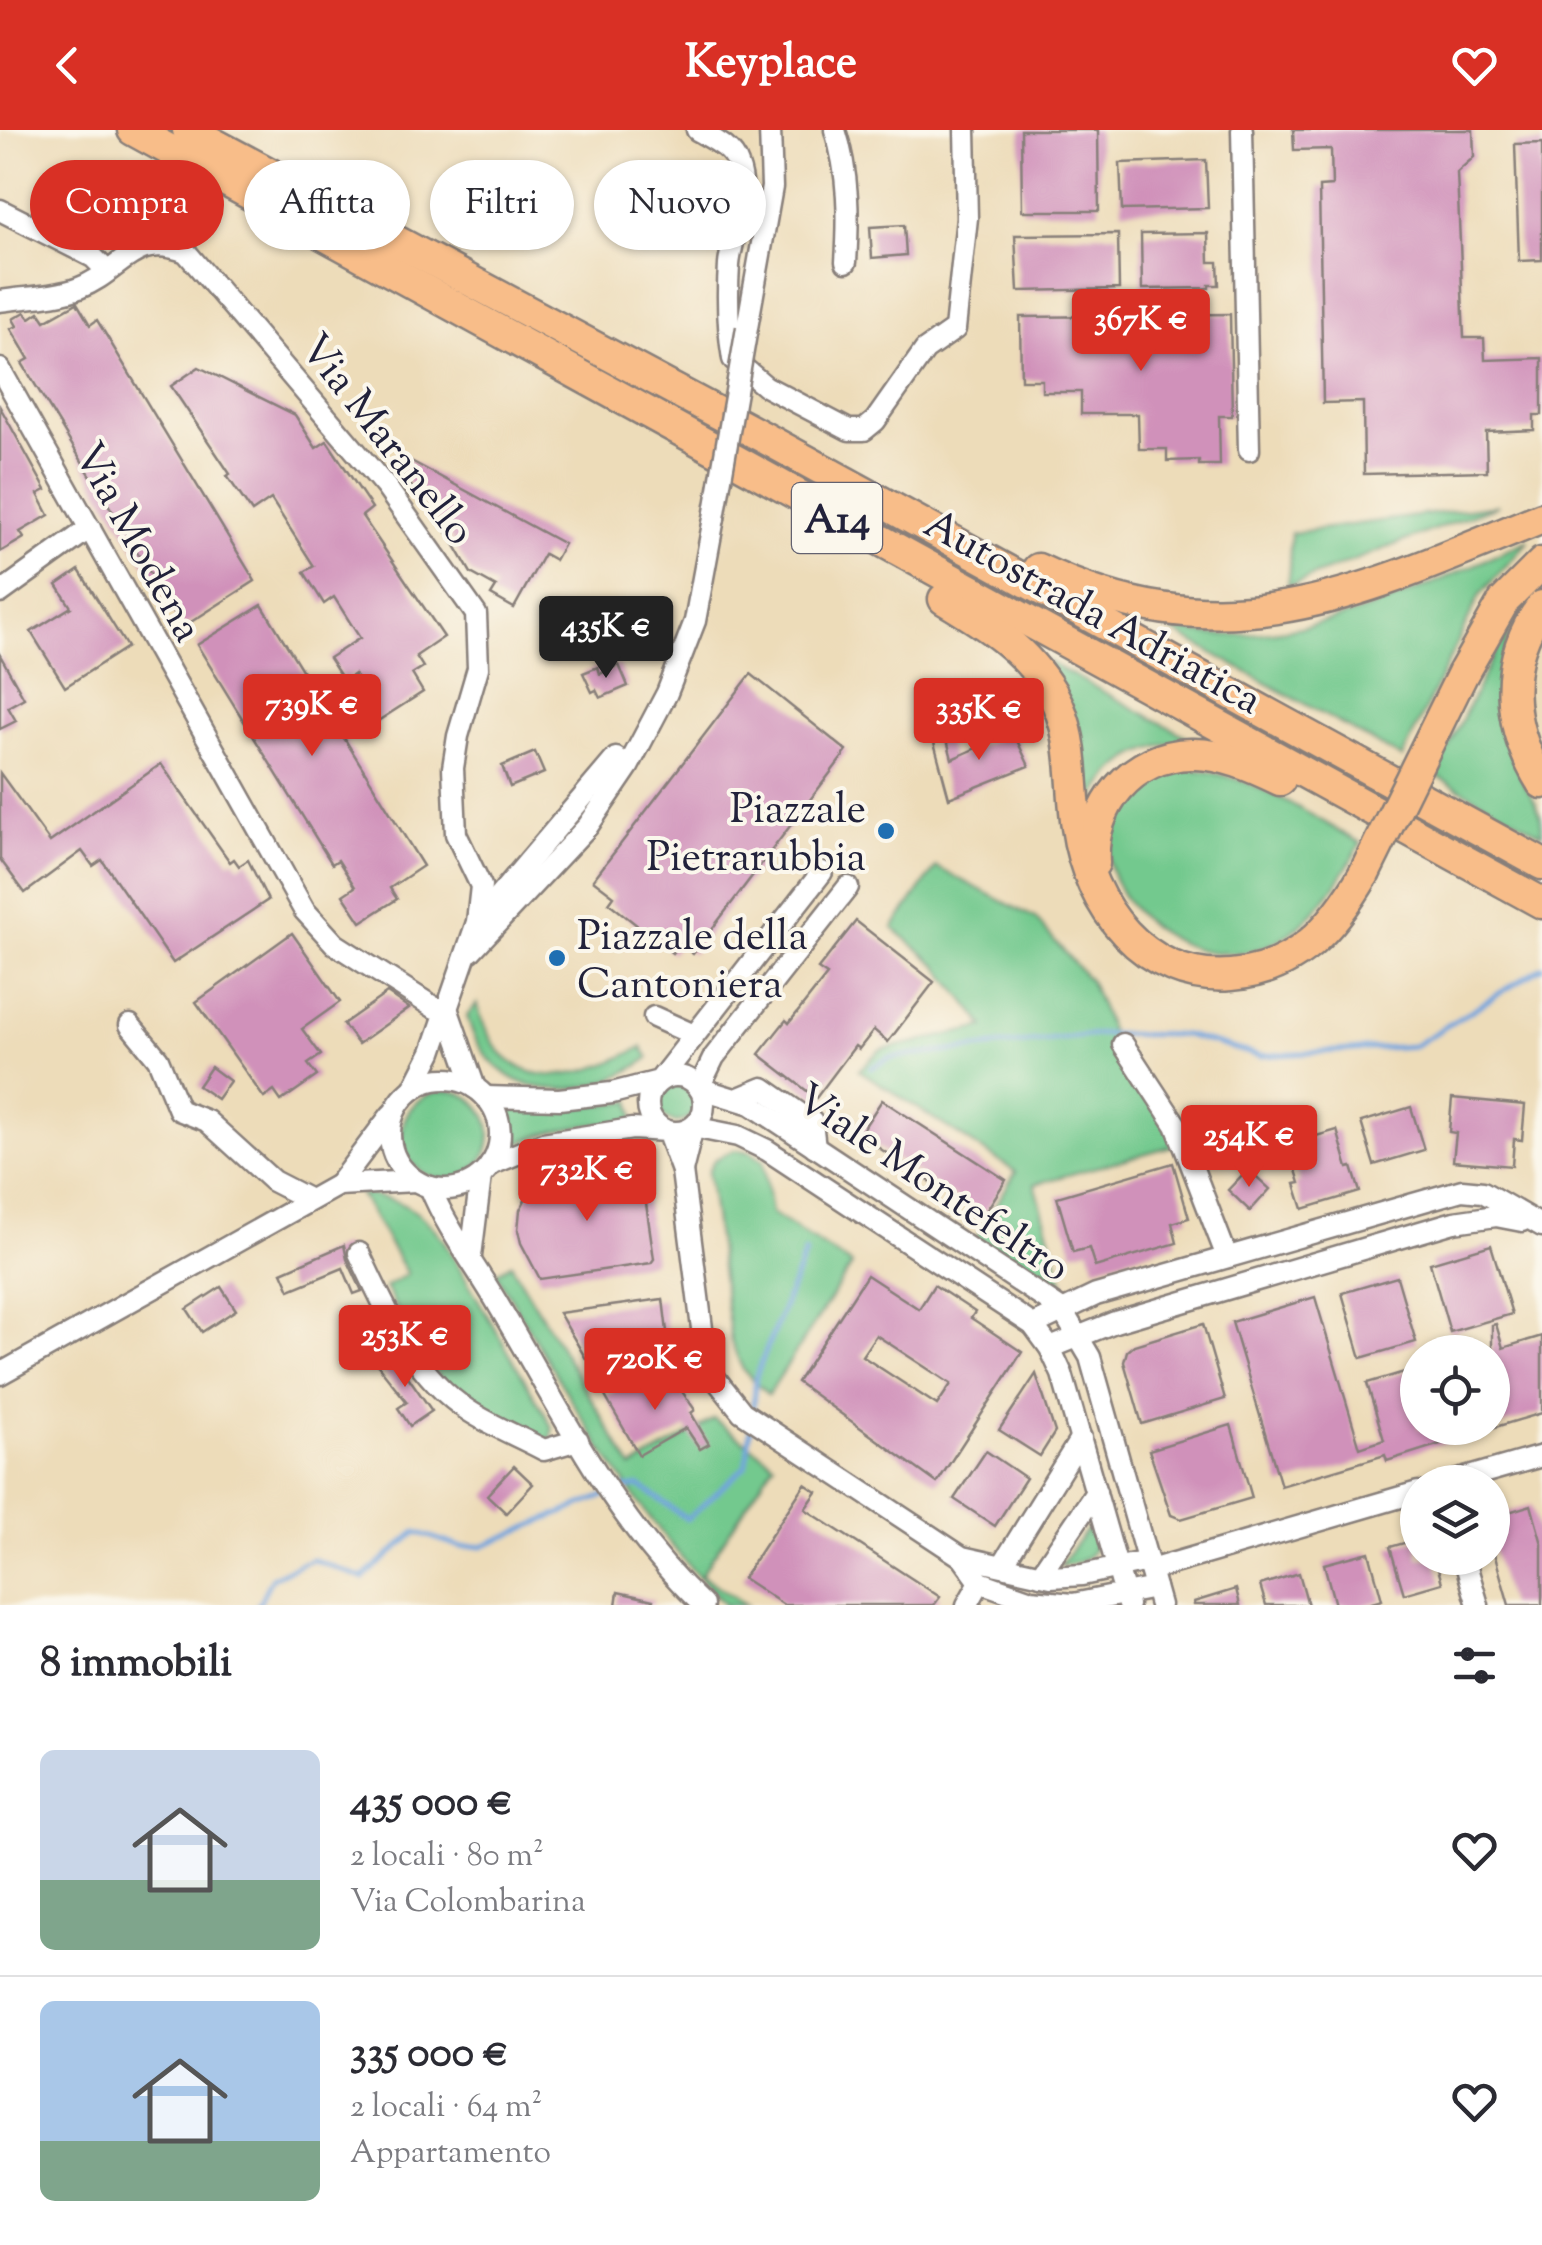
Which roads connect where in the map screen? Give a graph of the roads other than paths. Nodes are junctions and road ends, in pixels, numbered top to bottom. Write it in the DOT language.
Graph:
graph roads {
  1 [pos="133,130"];
  2 [pos="188,130"];
  3 [pos="697,130"];
  4 [pos="835,130"];
  5 [pos="965,130"];
  6 [pos="1242,130"];
  7 [pos="769,133"];
  8 [pos="0,210"];
  9 [pos="846,262"];
  10 [pos="107,271"];
  11 [pos="0,301"];
  12 [pos="0,369"];
  13 [pos="763,437"];
  14 [pos="1249,450"];
  15 [pos="744,468"];
  16 [pos="1542,518"];
  17 [pos="90,528"];
  18 [pos="1542,563"];
  19 [pos="0,593"];
  20 [pos="1542,606"];
  21 [pos="616,758"];
  22 [pos="1542,783"];
  23 [pos="1542,864"];
  24 [pos="822,872"];
  25 [pos="848,886"];
  26 [pos="1097,891"];
  27 [pos="1542,904"];
  28 [pos="477,922"];
  29 [pos="468,955"];
  30 [pos="447,1008"];
  31 [pos="654,1017"];
  32 [pos="130,1025"];
  33 [pos="694,1035"];
  34 [pos="1123,1044"];
  35 [pos="660,1082"];
  36 [pos="699,1088"];
  37 [pos="480,1093"];
  38 [pos="407,1096"];
  39 [pos="737,1098"];
  40 [pos="692,1127"];
  41 [pos="667,1131"];
  42 [pos="724,1133"];
  43 [pos="485,1171"];
  44 [pos="682,1171"];
  45 [pos="423,1184"];
  46 [pos="338,1185"];
  47 [pos="310,1200"];
  48 [pos="1538,1228"];
  49 [pos="359,1254"];
  50 [pos="471,1256"];
  51 [pos="1227,1257"];
  52 [pos="1062,1310"];
  53 [pos="1032,1325"];
  54 [pos="1078,1337"];
  55 [pos="1050,1348"];
  56 [pos="0,1374"];
  57 [pos="1081,1438"];
  58 [pos="578,1440"];
  59 [pos="1542,1456"];
  60 [pos="1510,1465"];
  61 [pos="1096,1492"];
  62 [pos="1400,1498"];
  63 [pos="962,1557"];
  64 [pos="1003,1564"];
  65 [pos="1117,1569"];
  66 [pos="1040,1574"];
  67 [pos="1469,1575"];
  68 [pos="1154,1581"];
  69 [pos="980,1582"];
  70 [pos="1126,1601"];
  71 [pos="703,1605"];
  72 [pos="966,1605"];
  73 [pos="1478,1605"];
  1 -- 15 [label="highway, Autostrada Adriatica / A14"];
  2 -- 13 [label="highway, Autostrada Adriatica / A14"];
  3 -- 5 [label="street"];
  4 -- 9 [label="street"];
  6 -- 14 [label="street"];
  7 -- 29 [label="street, bridge"];
  8 -- 10 [label="street"];
  10 -- 11 [label="street, Via Maranello"];
  10 -- 28 [label="street, Via Maranello"];
  12 -- 17 [label="street, Via Modena"];
  13 -- 16 [label="highway"];
  13 -- 23 [label="highway, Autostrada Adriatica / A14"];
  15 -- 26 [label="highway"];
  15 -- 27 [label="highway, Autostrada Adriatica / A14"];
  17 -- 19 [label="street"];
  17 -- 30 [label="street, Via Modena"];
  18 -- 26 [label="highway, bridge"];
  20 -- 22 [label="highway"];
  21 -- 28 [label="street"];
  24 -- 33 [label="street"];
  25 -- 36 [label="street"];
  26 -- 27 [label="highway"];
  28 -- 29 [label="street"];
  29 -- 30 [label="street"];
  30 -- 37 [label="street"];
  30 -- 38 [label="street"];
  31 -- 33 [label="street"];
  32 -- 47 [label="street"];
  33 -- 35 [label="street"];
  34 -- 51 [label="street"];
  35 -- 36 [label="street"];
  35 -- 37 [label="street"];
  35 -- 41 [label="street"];
  36 -- 39 [label="street, Viale Montefeltro"];
  36 -- 40 [label="street"];
  37 -- 38 [label="street"];
  37 -- 43 [label="street"];
  38 -- 45 [label="street"];
  38 -- 46 [label="street"];
  39 -- 42 [label="street"];
  39 -- 52 [label="street, Viale Montefeltro"];
  40 -- 41 [label="street"];
  40 -- 42 [label="street, Viale Montefeltro"];
  40 -- 44 [label="street"];
  41 -- 43 [label="street"];
  41 -- 44 [label="street"];
  42 -- 53 [label="street, Viale Montefeltro"];
  43 -- 45 [label="street"];
  43 -- 50 [label="street"];
  44 -- 63 [label="street"];
  45 -- 46 [label="street"];
  45 -- 50 [label="street"];
  46 -- 47 [label="street"];
  47 -- 56 [label="street"];
  48 -- 51 [label="street"];
  48 -- 54 [label="street"];
  49 -- 58 [label="street"];
  50 -- 58 [label="street"];
  51 -- 52 [label="street"];
  52 -- 53 [label="street"];
  52 -- 54 [label="street, Viale Montefeltro"];
  53 -- 55 [label="street, Viale Montefeltro"];
  54 -- 55 [label="street"];
  54 -- 68 [label="street, Viale Montefeltro"];
  55 -- 57 [label="street, Viale Montefeltro"];
  57 -- 61 [label="street, Viale Montefeltro"];
  57 -- 64 [label="street"];
  58 -- 71 [label="street"];
  59 -- 60 [label="street"];
  61 -- 65 [label="street, Viale Montefeltro"];
  61 -- 66 [label="street"];
  62 -- 68 [label="street"];
  63 -- 64 [label="street"];
  63 -- 69 [label="street"];
  64 -- 66 [label="street"];
  65 -- 66 [label="street"];
  65 -- 68 [label="street"];
  65 -- 70 [label="street, Viale Montefeltro"];
  67 -- 73 [label="street"];
  68 -- 70 [label="street"];
  69 -- 70 [label="street"];
  69 -- 72 [label="street"];
}
